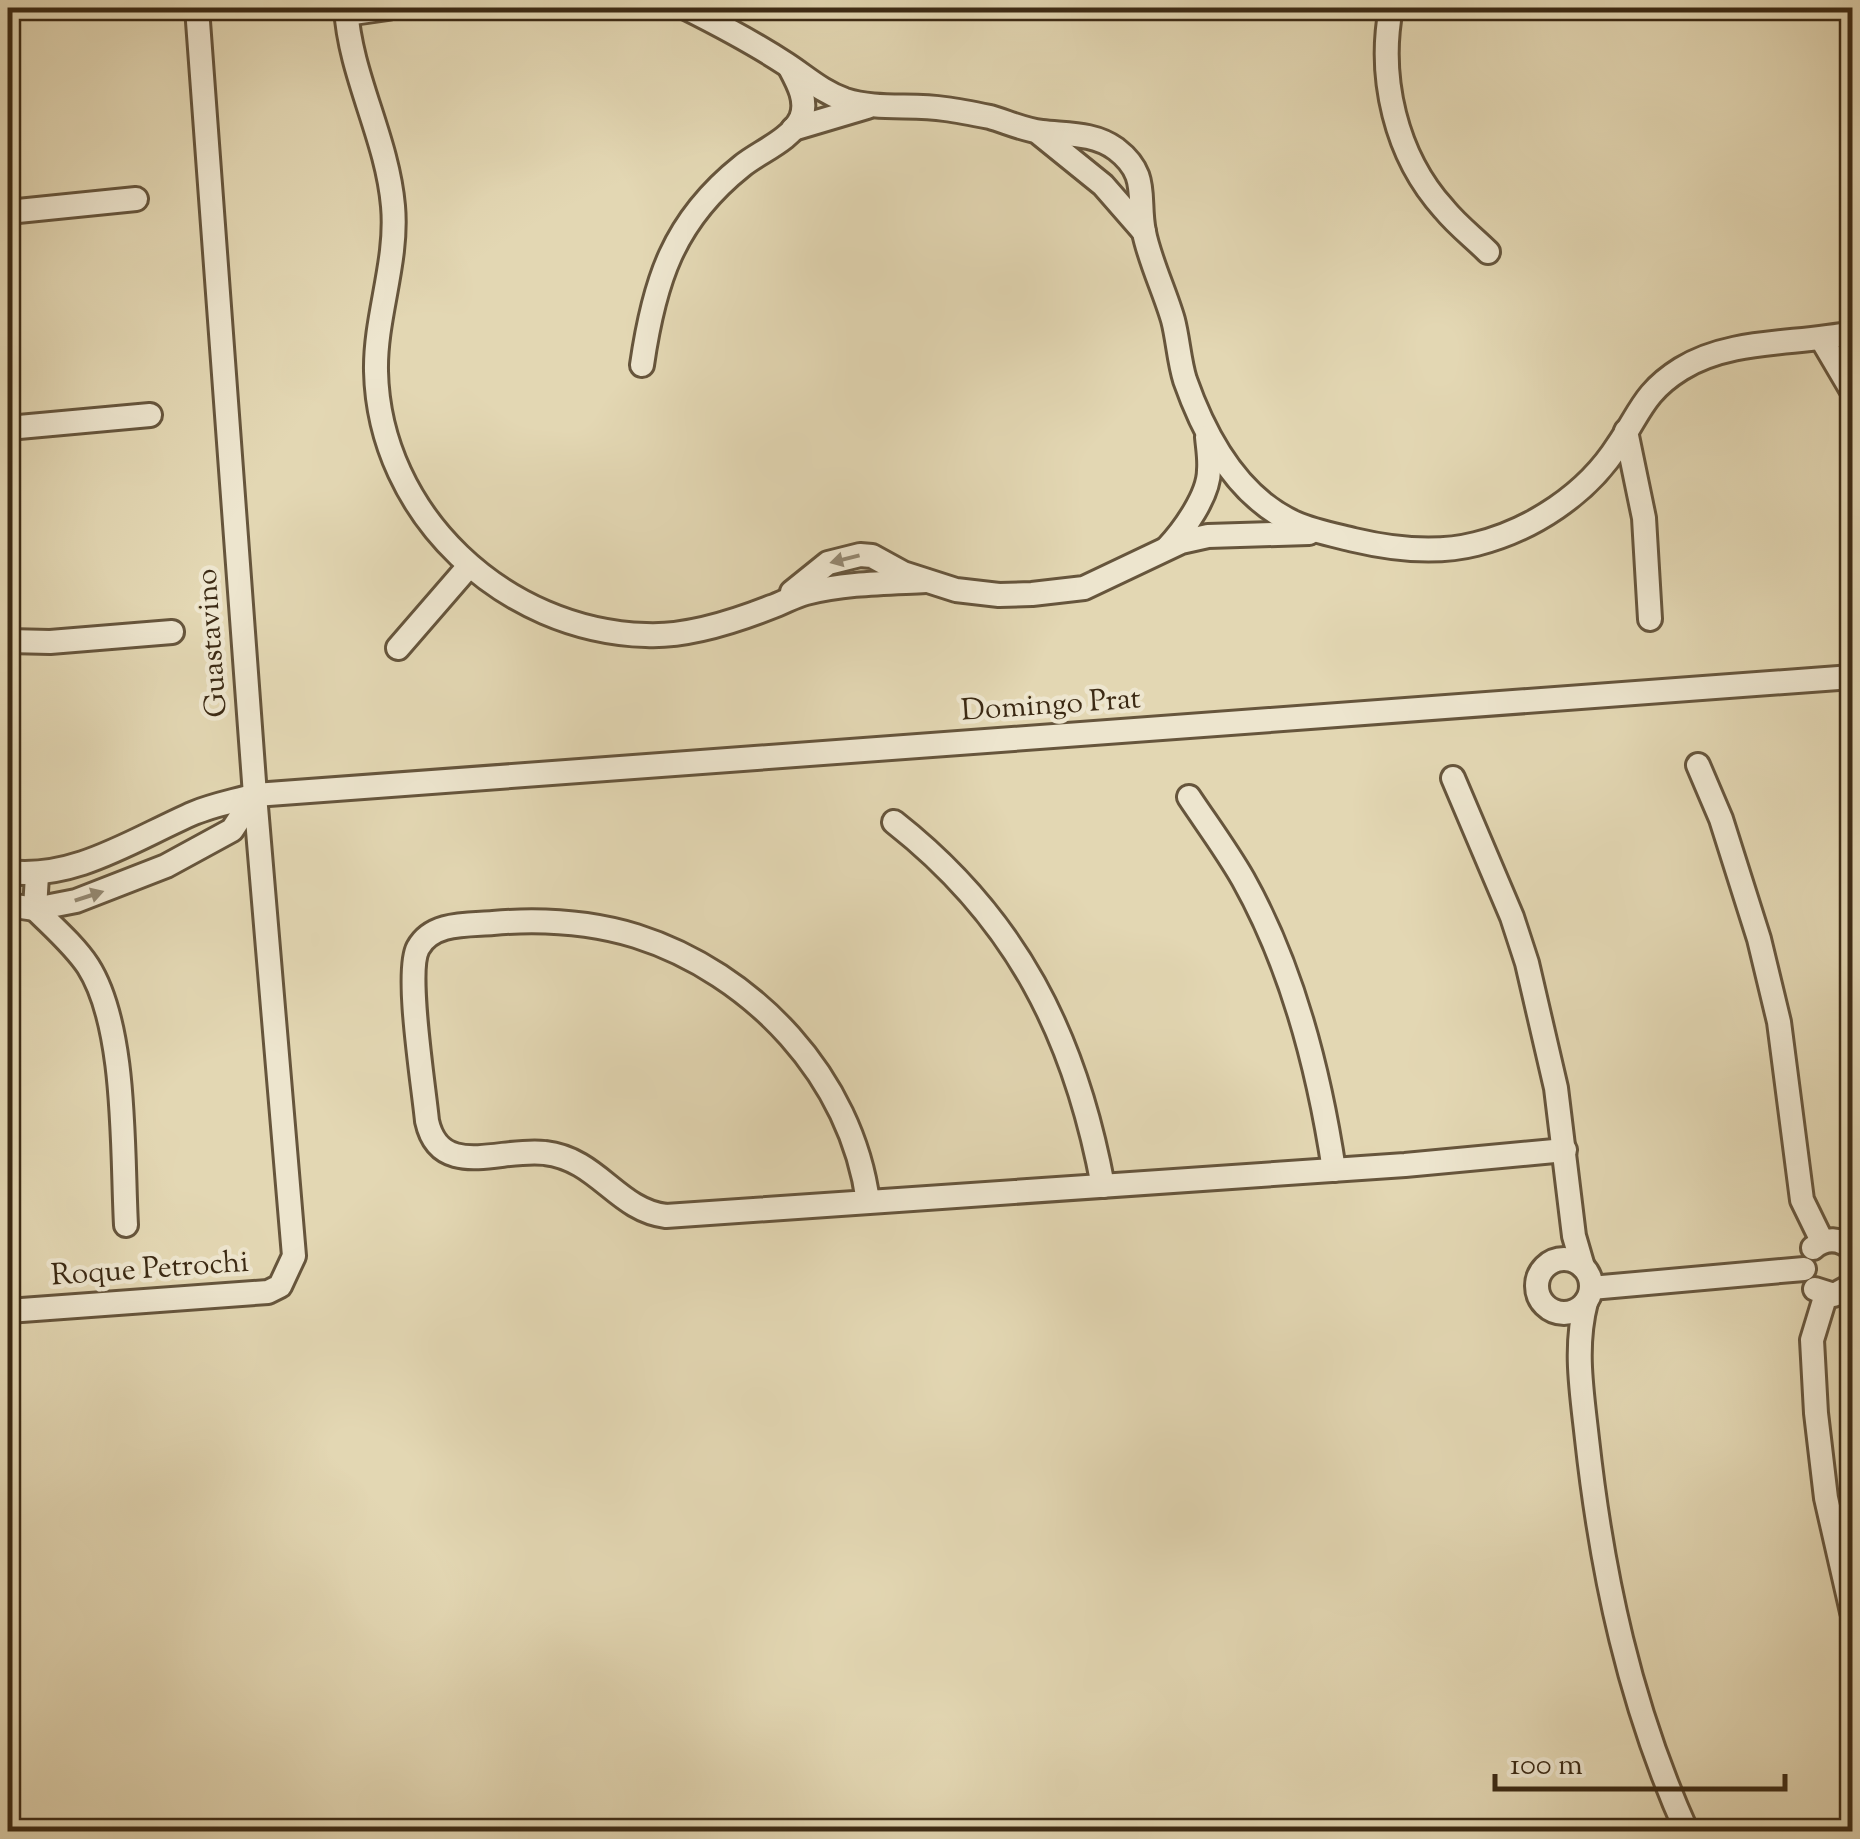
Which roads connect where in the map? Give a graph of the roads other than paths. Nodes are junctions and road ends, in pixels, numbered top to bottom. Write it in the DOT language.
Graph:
graph roads {
  1 [pos="197,8"];
  2 [pos="388,8"];
  3 [pos="686,8"];
  4 [pos="1391,8"];
  5 [pos="346,11"];
  6 [pos="788,65"];
  7 [pos="872,105"];
  8 [pos="794,129"];
  9 [pos="1037,132"];
  10 [pos="1095,138"];
  11 [pos="1076,162"];
  12 [pos="1139,180"];
  13 [pos="1115,198"];
  14 [pos="136,199"];
  15 [pos="8,212"];
  16 [pos="1144,232"];
  17 [pos="1488,252"];
  18 [pos="1852,333"];
  19 [pos="1822,340"];
  20 [pos="642,366"];
  21 [pos="1852,391"];
  22 [pos="150,415"];
  23 [pos="8,428"];
  24 [pos="1626,431"];
  25 [pos="1207,436"];
  26 [pos="1603,467"];
  27 [pos="1237,476"];
  28 [pos="1208,478"];
  29 [pos="1639,491"];
  30 [pos="1260,500"];
  31 [pos="1196,504"];
  32 [pos="1245,532"];
  33 [pos="1326,533"];
  34 [pos="1215,536"];
  35 [pos="1164,550"];
  36 [pos="469,566"];
  37 [pos="1650,619"];
  38 [pos="172,632"];
  39 [pos="8,641"];
  40 [pos="398,648"];
  41 [pos="1852,678"];
  42 [pos="1698,765"];
  43 [pos="1453,778"];
  44 [pos="254,795"];
  45 [pos="1189,796"];
  46 [pos="196,812"];
  47 [pos="894,822"];
  48 [pos="206,846"];
  49 [pos="8,872"];
  50 [pos="37,875"];
  51 [pos="8,905"];
  52 [pos="35,909"];
  53 [pos="1565,1150"];
  54 [pos="1334,1170"];
  55 [pos="1103,1186"];
  56 [pos="868,1202"];
  57 [pos="1570,1212"];
  58 [pos="126,1226"];
  59 [pos="1843,1245"];
  60 [pos="1804,1269"];
  61 [pos="1542,1270"];
  62 [pos="289,1274"];
  63 [pos="1587,1286"];
  64 [pos="1845,1289"];
  65 [pos="8,1310"];
  66 [pos="1550,1310"];
  67 [pos="1578,1353"];
  68 [pos="1852,1612"];
  69 [pos="1686,1832"];
  1 -- 44 [label="street, Guastavino"];
  2 -- 5 [label="street"];
  3 -- 6 [label="street"];
  4 -- 17 [label="street"];
  5 -- 36 [label="street"];
  6 -- 7 [label="street"];
  6 -- 8 [label="street"];
  7 -- 8 [label="street"];
  7 -- 9 [label="street"];
  8 -- 20 [label="street"];
  9 -- 10 [label="street"];
  9 -- 11 [label="street"];
  10 -- 11 [label="street"];
  10 -- 12 [label="street"];
  11 -- 13 [label="street"];
  12 -- 13 [label="street"];
  12 -- 16 [label="street"];
  13 -- 16 [label="street"];
  14 -- 15 [label="street"];
  16 -- 25 [label="street"];
  18 -- 19 [label="street"];
  19 -- 21 [label="street"];
  19 -- 24 [label="street"];
  22 -- 23 [label="street"];
  24 -- 26 [label="street"];
  24 -- 29 [label="street"];
  25 -- 27 [label="street"];
  25 -- 28 [label="street"];
  26 -- 29 [label="street"];
  26 -- 33 [label="street"];
  27 -- 28 [label="street"];
  27 -- 30 [label="street"];
  28 -- 31 [label="street"];
  29 -- 37 [label="street"];
  30 -- 32 [label="street"];
  30 -- 33 [label="street"];
  31 -- 34 [label="street"];
  31 -- 35 [label="street"];
  32 -- 33 [label="street"];
  32 -- 34 [label="street"];
  34 -- 35 [label="street"];
  35 -- 36 [label="street"];
  36 -- 40 [label="street"];
  38 -- 39 [label="street"];
  41 -- 44 [label="street, Domingo Prat"];
  42 -- 59 [label="street"];
  43 -- 53 [label="street"];
  44 -- 46 [label="street, Domingo Prat"];
  44 -- 48 [label="street"];
  44 -- 62 [label="street, Guastavino"];
  45 -- 54 [label="street"];
  46 -- 48 [label="street"];
  46 -- 50 [label="street, Domingo Prat"];
  47 -- 55 [label="street"];
  52 -- 48 [label="street, one-way"];
  49 -- 50 [label="street"];
  50 -- 52 [label="street"];
  51 -- 52 [label="street"];
  52 -- 58 [label="street"];
  53 -- 54 [label="street"];
  53 -- 57 [label="street"];
  54 -- 55 [label="street"];
  55 -- 56 [label="street"];
  56 -- 56 [label="street"];
  57 -- 61 [label="street"];
  57 -- 63 [label="street"];
  59 -- 60 [label="street"];
  60 -- 63 [label="street"];
  60 -- 64 [label="street"];
  61 -- 63 [label="street"];
  61 -- 66 [label="street"];
  62 -- 65 [label="street, Roque Petrochi"];
  63 -- 66 [label="street"];
  63 -- 67 [label="street"];
  64 -- 68 [label="street"];
  66 -- 67 [label="street"];
  67 -- 69 [label="street"];
}
